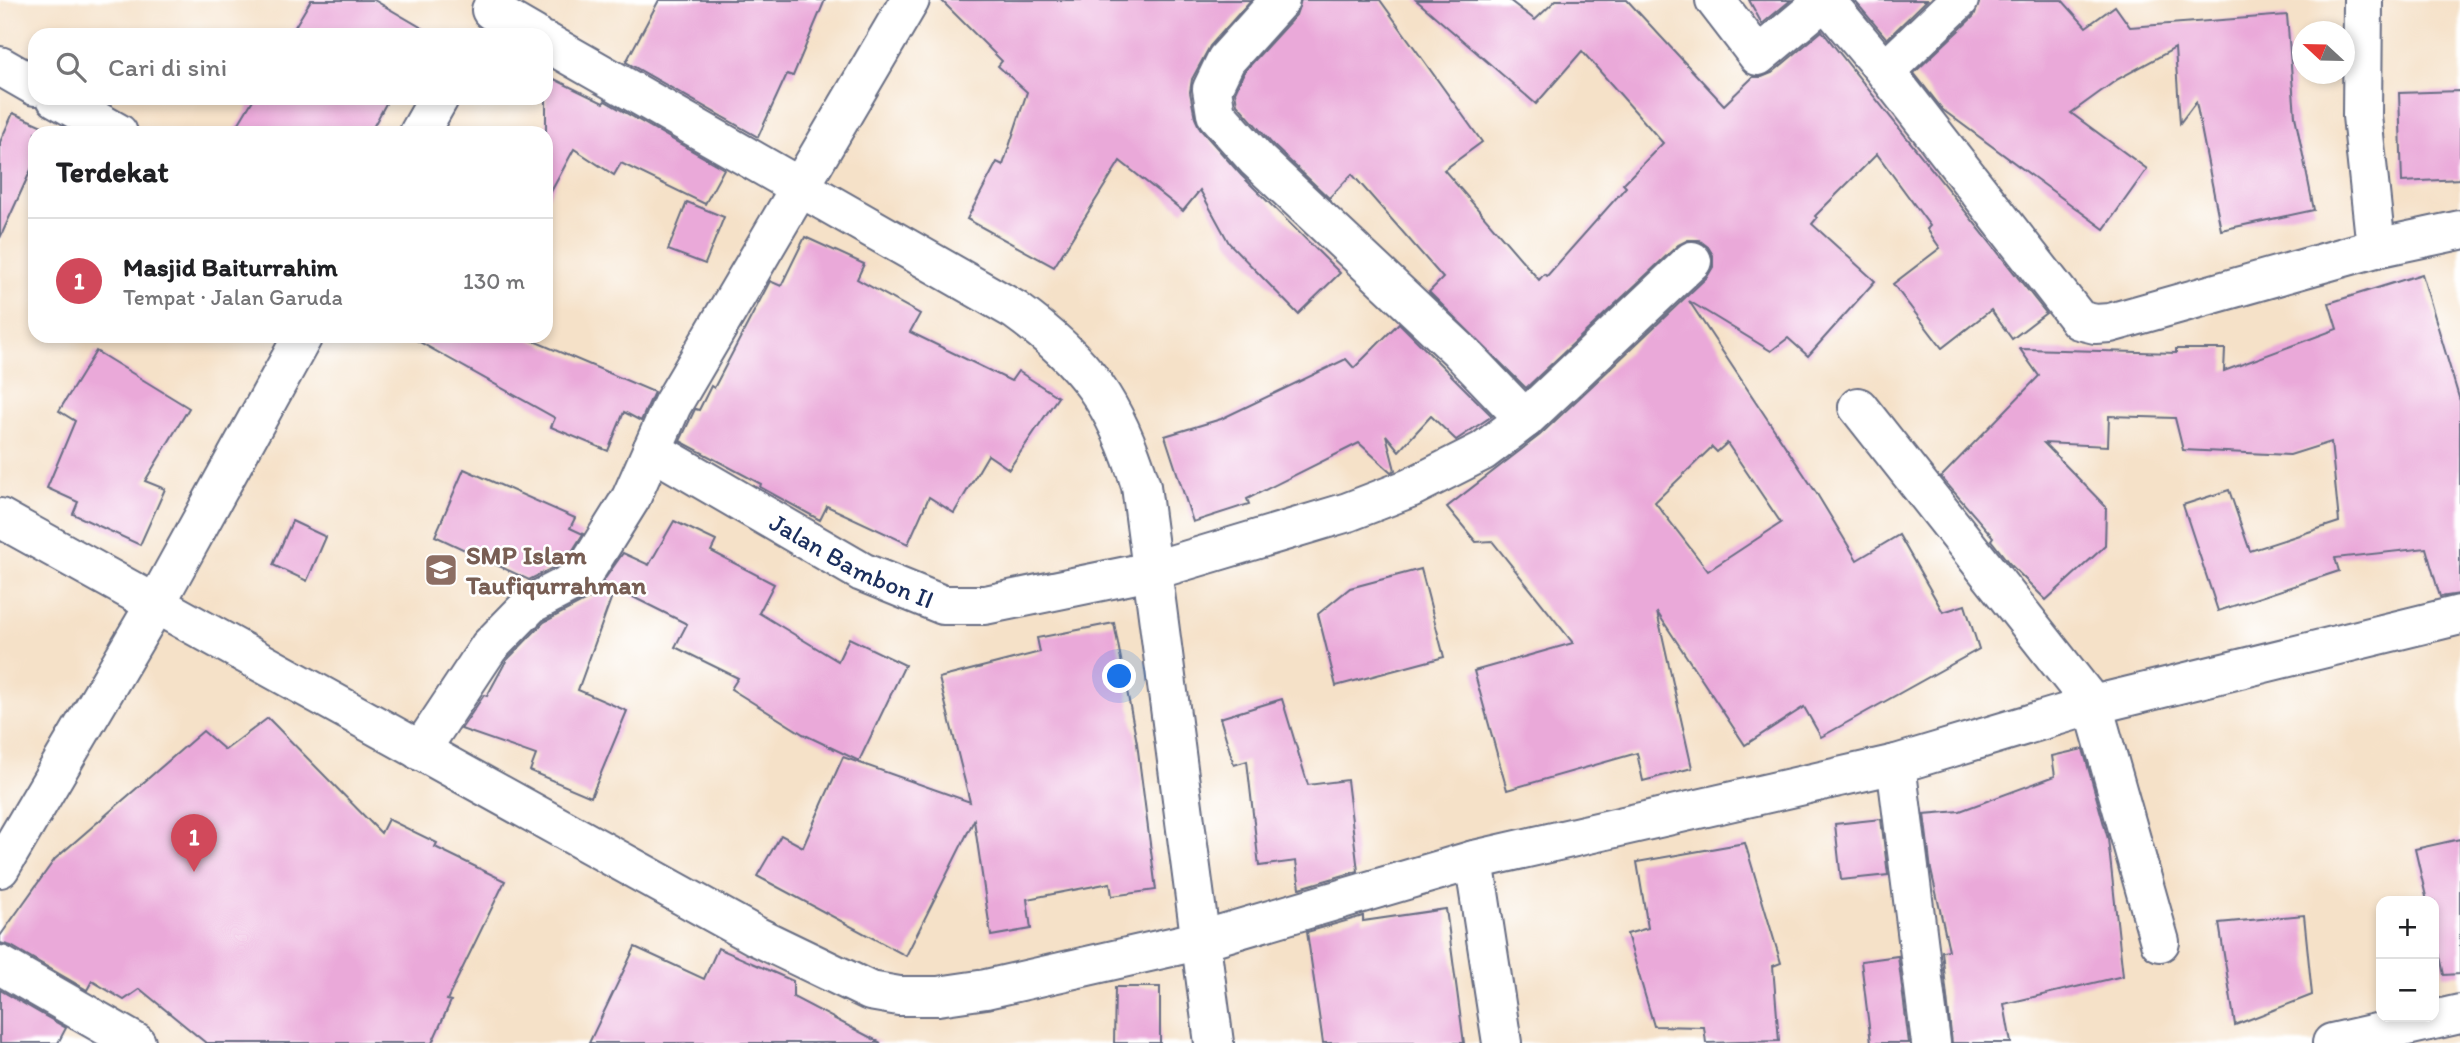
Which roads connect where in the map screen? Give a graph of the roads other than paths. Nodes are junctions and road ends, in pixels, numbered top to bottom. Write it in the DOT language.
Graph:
graph roads {
  1 [pos="910,0"];
  2 [pos="1280,0"];
  3 [pos="1715,0"];
  4 [pos="1959,0"];
  5 [pos="2363,0"];
  6 [pos="488,15"];
  7 [pos="518,28"];
  8 [pos="553,46"];
  9 [pos="0,66"];
  10 [pos="1885,71"];
  11 [pos="28,82"];
  12 [pos="68,105"];
  13 [pos="435,105"];
  14 [pos="106,126"];
  15 [pos="423,126"];
  16 [pos="798,188"];
  17 [pos="2460,230"];
  18 [pos="2376,248"];
  19 [pos="1692,261"];
  20 [pos="299,343"];
  21 [pos="1858,407"];
  22 [pos="1525,419"];
  23 [pos="652,450"];
  24 [pos="0,518"];
  25 [pos="1151,571"];
  26 [pos="155,605"];
  27 [pos="2460,615"];
  28 [pos="2093,705"];
  29 [pos="420,751"];
  30 [pos="1896,764"];
  31 [pos="1474,860"];
  32 [pos="0,867"];
  33 [pos="1202,940"];
  34 [pos="2160,942"];
  35 [pos="0,965"];
  36 [pos="2460,1014"];
  37 [pos="136,1043"];
  38 [pos="1214,1043"];
  39 [pos="1502,1043"];
  40 [pos="1931,1043"];
  41 [pos="2332,1043"];
  1 -- 16 [label="street"];
  2 -- 22 [label="street"];
  3 -- 10 [label="street"];
  4 -- 10 [label="street"];
  5 -- 18 [label="street"];
  6 -- 7 [label="street"];
  8 -- 16 [label="street"];
  9 -- 11 [label="street"];
  10 -- 18 [label="street"];
  12 -- 14 [label="street"];
  13 -- 15 [label="street"];
  16 -- 23 [label="street"];
  16 -- 25 [label="street"];
  17 -- 18 [label="street"];
  19 -- 22 [label="street, Jalan Bambon II"];
  20 -- 26 [label="street"];
  21 -- 28 [label="street"];
  22 -- 25 [label="street, Jalan Bambon II"];
  23 -- 25 [label="street, Jalan Bambon II"];
  23 -- 29 [label="street"];
  24 -- 26 [label="street"];
  25 -- 33 [label="street"];
  26 -- 29 [label="street"];
  26 -- 32 [label="street"];
  27 -- 28 [label="street"];
  28 -- 30 [label="street"];
  28 -- 34 [label="street"];
  29 -- 33 [label="street"];
  30 -- 31 [label="street"];
  30 -- 40 [label="street"];
  31 -- 33 [label="street"];
  31 -- 39 [label="street"];
  33 -- 38 [label="street"];
  35 -- 37 [label="street"];
  36 -- 41 [label="street"];
}
